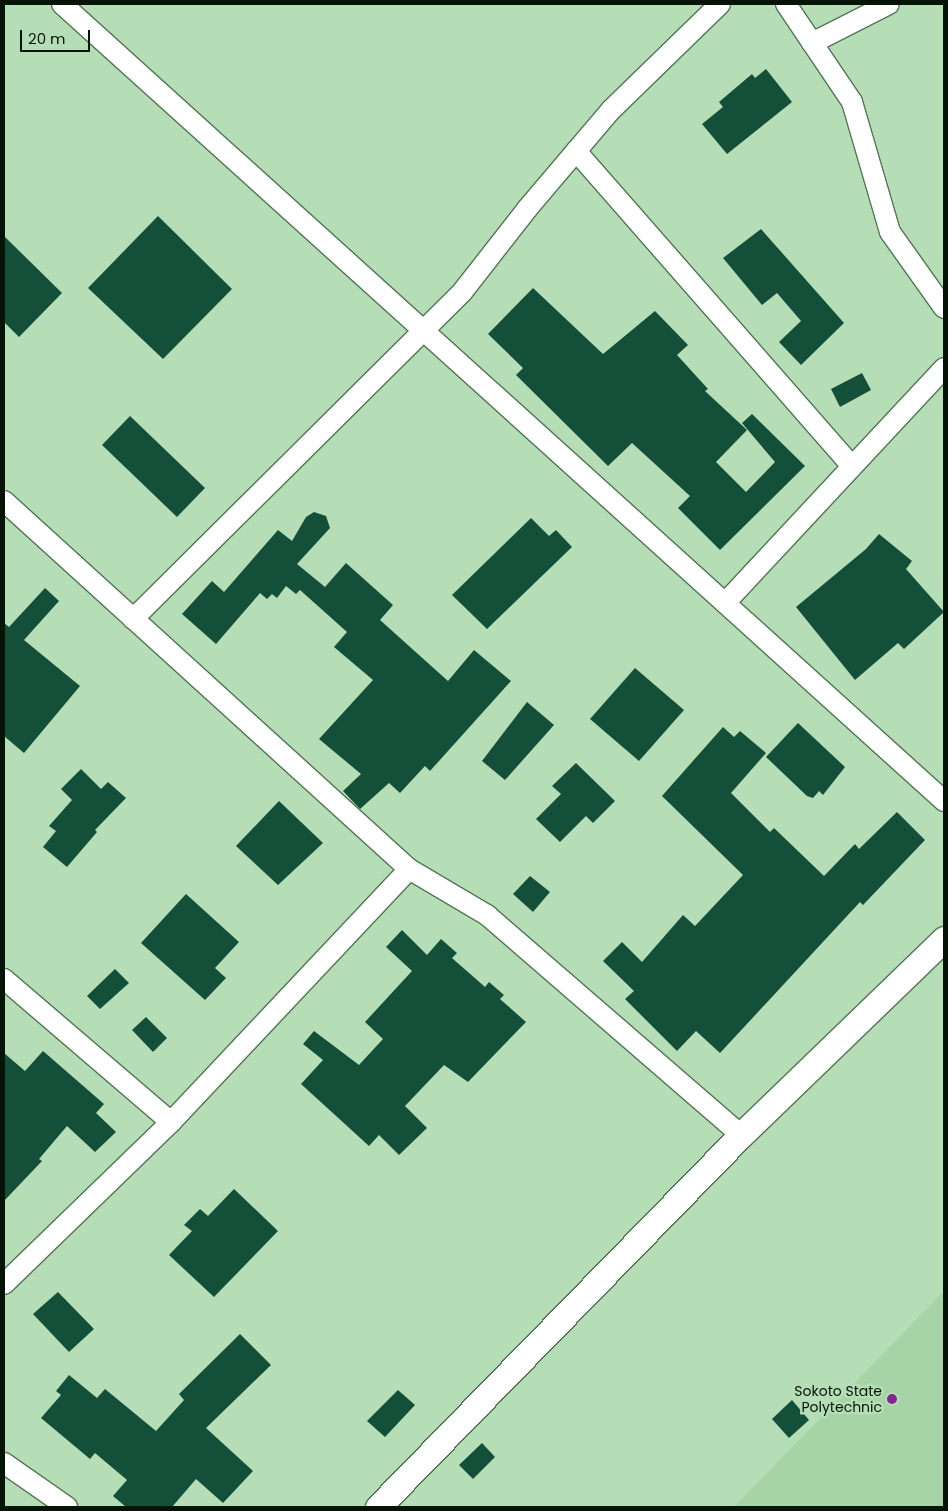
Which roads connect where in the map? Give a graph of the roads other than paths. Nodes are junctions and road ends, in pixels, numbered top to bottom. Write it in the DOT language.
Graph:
graph roads {
  1 [pos="62,4"];
  2 [pos="720,4"];
  3 [pos="786,4"];
  4 [pos="890,4"];
  5 [pos="812,43"];
  6 [pos="576,151"];
  7 [pos="944,308"];
  8 [pos="424,331"];
  9 [pos="944,368"];
  10 [pos="852,466"];
  11 [pos="4,501"];
  12 [pos="725,603"];
  13 [pos="134,619"];
  14 [pos="944,801"];
  15 [pos="409,869"];
  16 [pos="944,940"];
  17 [pos="4,979"];
  18 [pos="171,1122"];
  19 [pos="741,1135"];
  20 [pos="4,1284"];
  21 [pos="4,1464"];
  22 [pos="67,1507"];
  23 [pos="378,1507"];
  1 -- 8 [label="street"];
  2 -- 6 [label="street"];
  3 -- 5 [label="street"];
  4 -- 5 [label="street"];
  5 -- 7 [label="street"];
  6 -- 8 [label="street"];
  6 -- 10 [label="street"];
  8 -- 12 [label="street"];
  8 -- 13 [label="street"];
  9 -- 10 [label="street"];
  10 -- 12 [label="street"];
  11 -- 13 [label="street"];
  12 -- 14 [label="street"];
  13 -- 15 [label="street"];
  15 -- 18 [label="street"];
  15 -- 19 [label="street"];
  16 -- 19 [label="street"];
  17 -- 18 [label="street"];
  18 -- 20 [label="street"];
  19 -- 23 [label="street"];
  21 -- 22 [label="street"];
}
